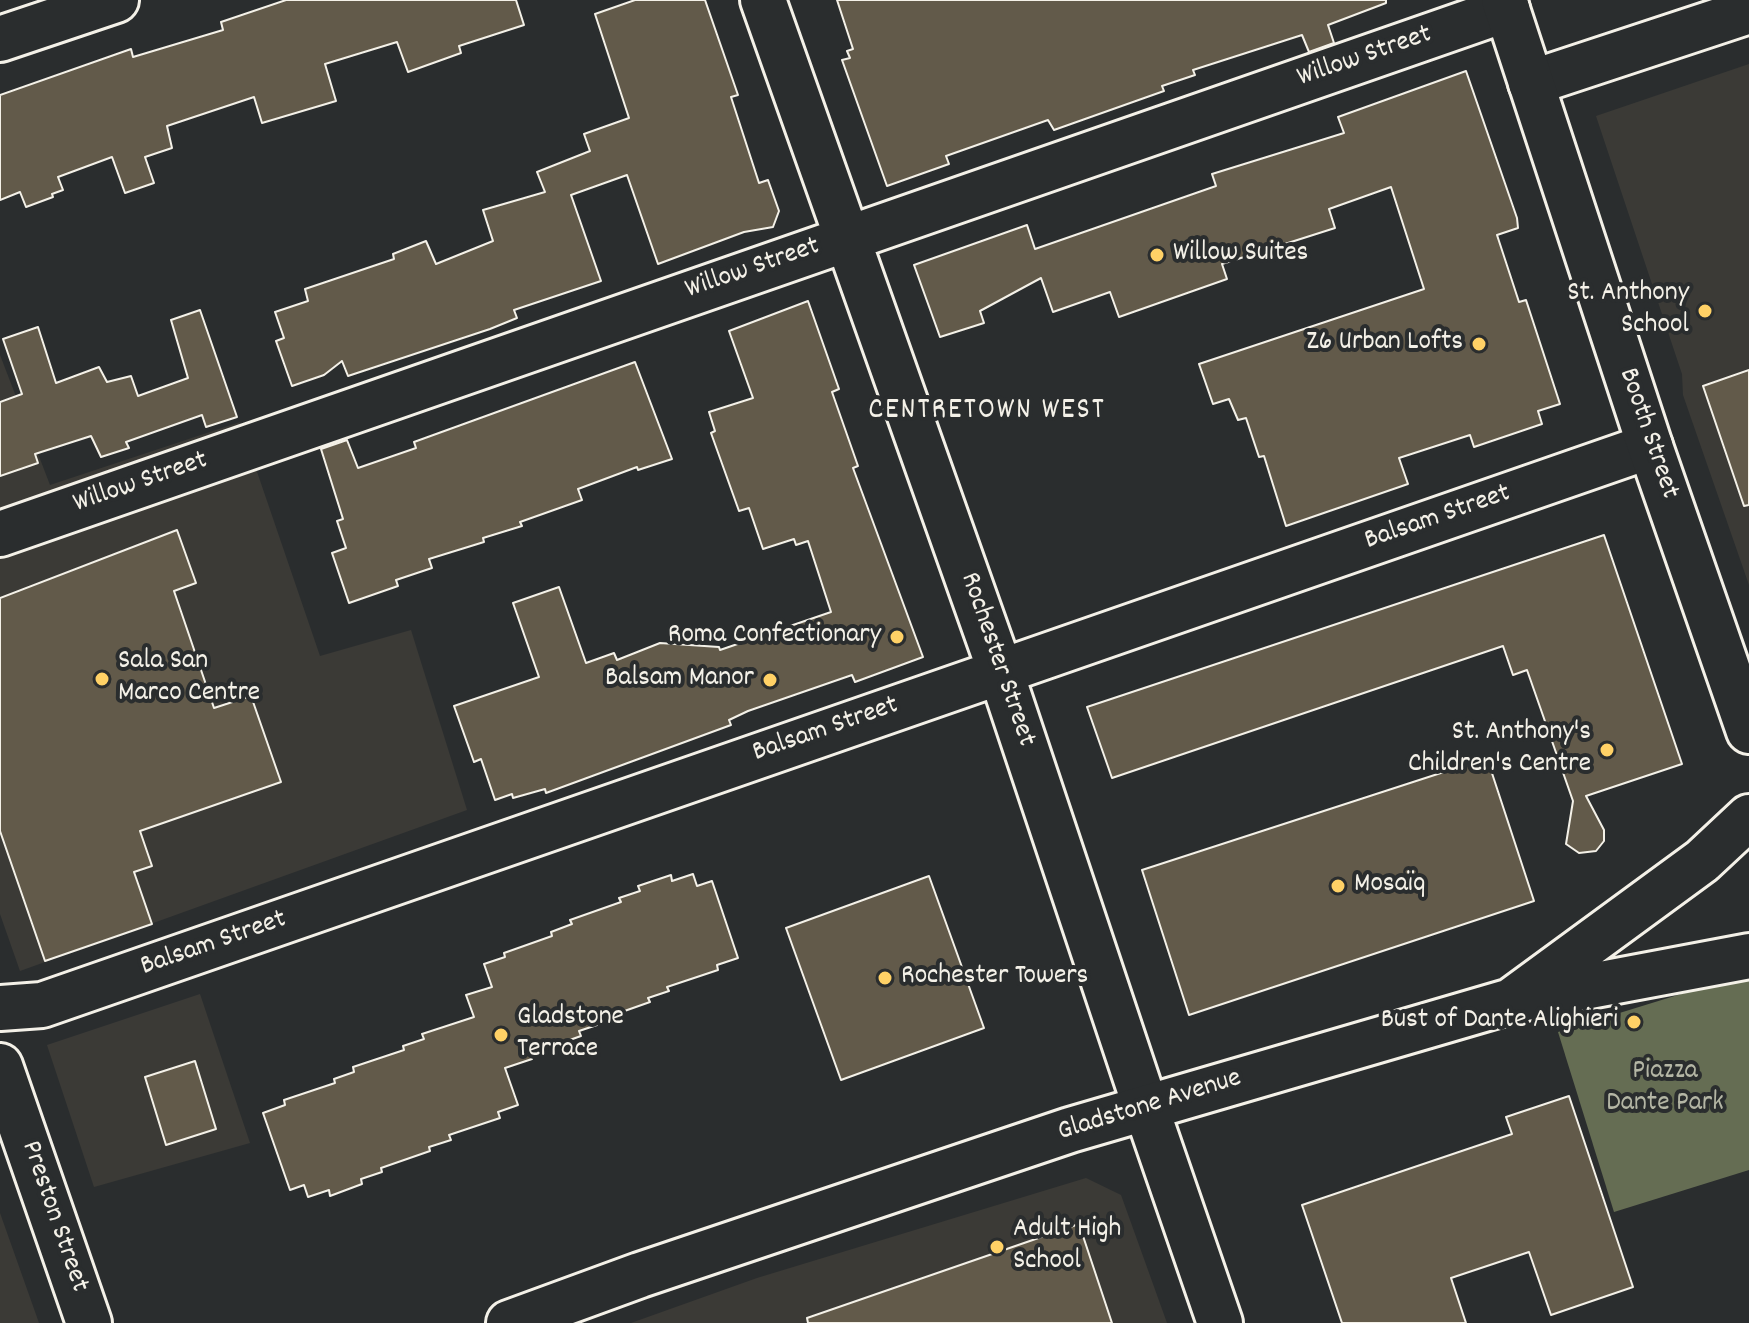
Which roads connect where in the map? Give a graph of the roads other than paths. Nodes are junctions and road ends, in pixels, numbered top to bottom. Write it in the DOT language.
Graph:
graph roads {
  1 [pos="116,0"];
  2 [pos="763,0"];
  3 [pos="1505,4"];
  4 [pos="1749,11"];
  5 [pos="0,39"];
  6 [pos="1531,83"];
  7 [pos="845,237"];
  8 [pos="1650,446"];
  9 [pos="0,534"];
  10 [pos="1000,670"];
  11 [pos="1749,731"];
  12 [pos="1749,817"];
  13 [pos="1749,956"];
  14 [pos="1511,1001"];
  15 [pos="0,1008"];
  16 [pos="0,1066"];
  17 [pos="1146,1108"];
  18 [pos="89,1323"];
  19 [pos="509,1323"];
  20 [pos="1220,1323"];
  1 -- 5 [label="street"];
  2 -- 7 [label="street, Rochester Street"];
  3 -- 6 [label="street, Booth Street"];
  3 -- 7 [label="street, Willow Street"];
  4 -- 6 [label="street"];
  6 -- 8 [label="street, Booth Street"];
  7 -- 9 [label="street, Willow Street"];
  7 -- 10 [label="street, Rochester Street"];
  8 -- 10 [label="street, Balsam Street"];
  8 -- 11 [label="street, Booth Street"];
  10 -- 15 [label="street, Balsam Street"];
  10 -- 17 [label="street, Rochester Street"];
  12 -- 14 [label="street, Gladstone Avenue"];
  13 -- 14 [label="street"];
  14 -- 17 [label="street, Gladstone Avenue"];
  16 -- 18 [label="street, Preston Street"];
  17 -- 19 [label="street, Gladstone Avenue"];
  17 -- 20 [label="street, Rochester Street"];
}
